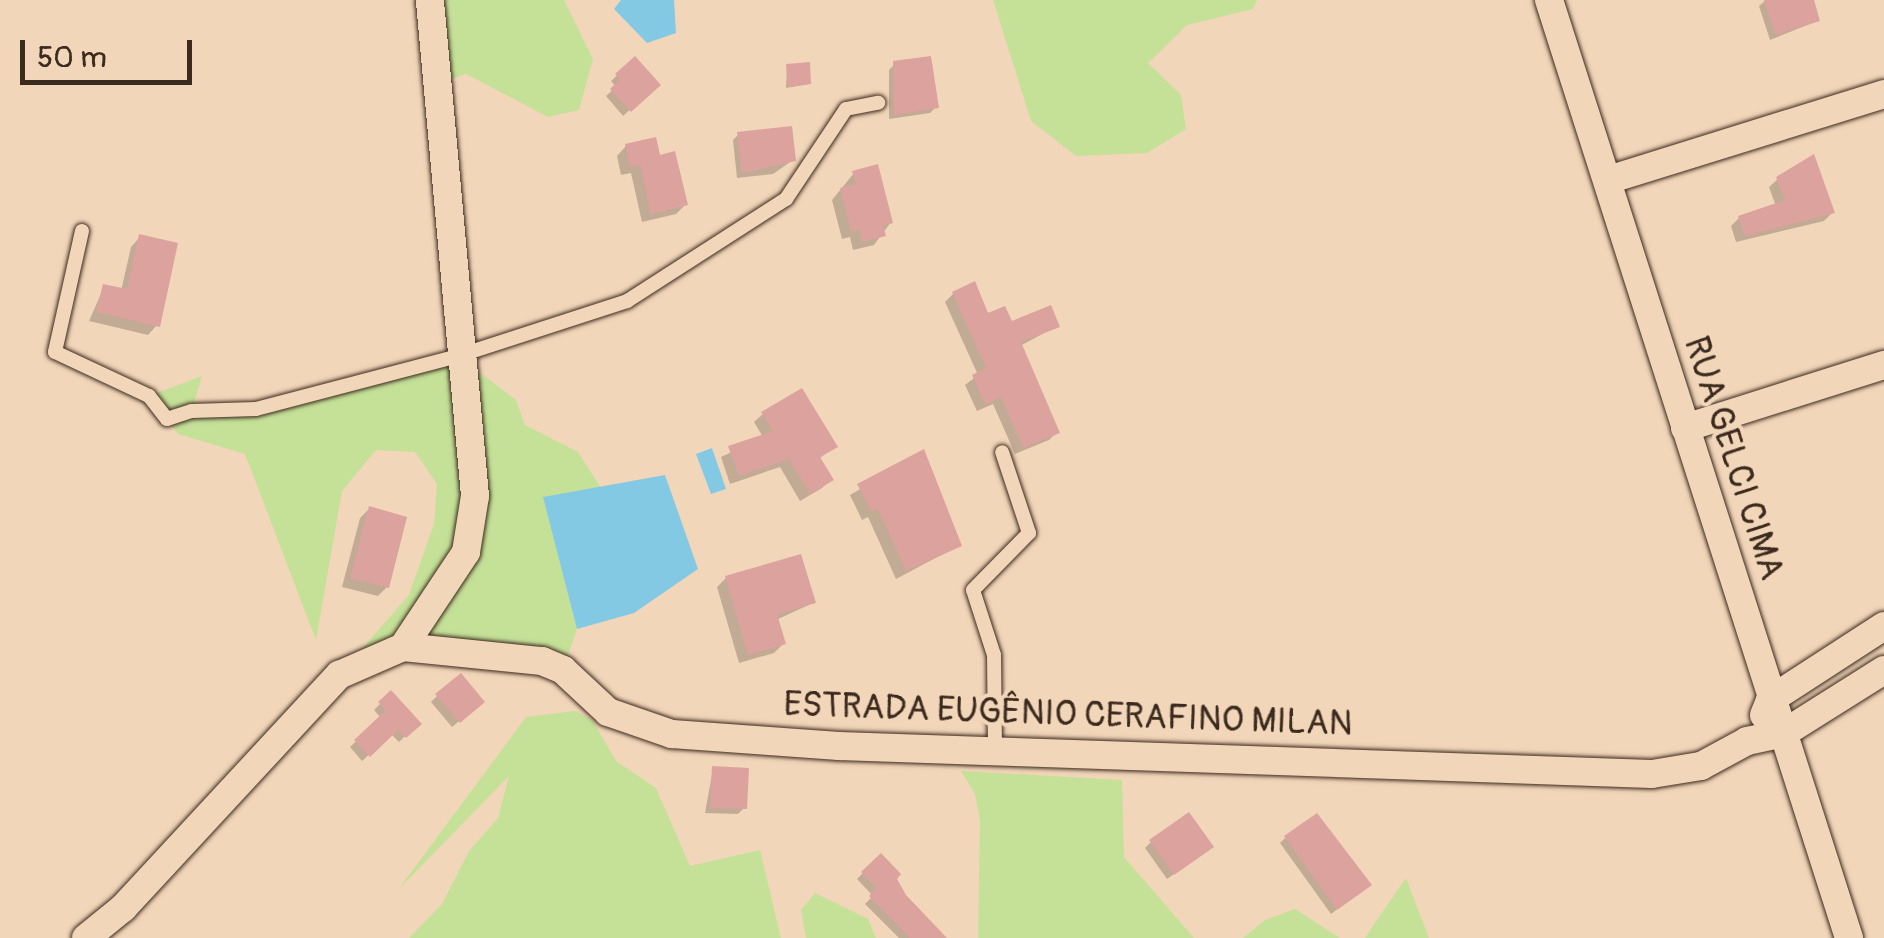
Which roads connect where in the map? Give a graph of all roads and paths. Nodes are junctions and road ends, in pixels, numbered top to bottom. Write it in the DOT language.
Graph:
graph roads {
  1 [pos="430,0"];
  2 [pos="1549,0"];
  3 [pos="1884,94"];
  4 [pos="878,104"];
  5 [pos="1608,180"];
  6 [pos="82,231"];
  7 [pos="458,356"];
  8 [pos="1884,365"];
  9 [pos="1685,428"];
  10 [pos="1002,452"];
  11 [pos="1884,626"];
  12 [pos="403,646"];
  13 [pos="1884,670"];
  14 [pos="1770,700"];
  15 [pos="1784,733"];
  16 [pos="1747,742"];
  17 [pos="995,750"];
  18 [pos="86,938"];
  19 [pos="1850,938"];
  1 -- 7 [label="street"];
  2 -- 5 [label="street, RUA GELCI CIMA"];
  3 -- 5 [label="street"];
  4 -- 7 [label="lane"];
  5 -- 9 [label="street, RUA GELCI CIMA"];
  6 -- 7 [label="lane"];
  7 -- 12 [label="street"];
  8 -- 9 [label="street"];
  9 -- 14 [label="street, RUA GELCI CIMA"];
  10 -- 17 [label="lane"];
  11 -- 14 [label="street"];
  12 -- 17 [label="street, ESTRADA EUGÊNIO CERAFINO MILAN"];
  12 -- 18 [label="street"];
  13 -- 15 [label="street, ESTRADA EUGÊNIO CERAFINO MILAN"];
  14 -- 15 [label="street, RUA GELCI CIMA"];
  14 -- 16 [label="street"];
  15 -- 16 [label="street, ESTRADA EUGÊNIO CERAFINO MILAN"];
  15 -- 19 [label="street, RUA GELCI CIMA"];
  16 -- 17 [label="street, ESTRADA EUGÊNIO CERAFINO MILAN"];
}
